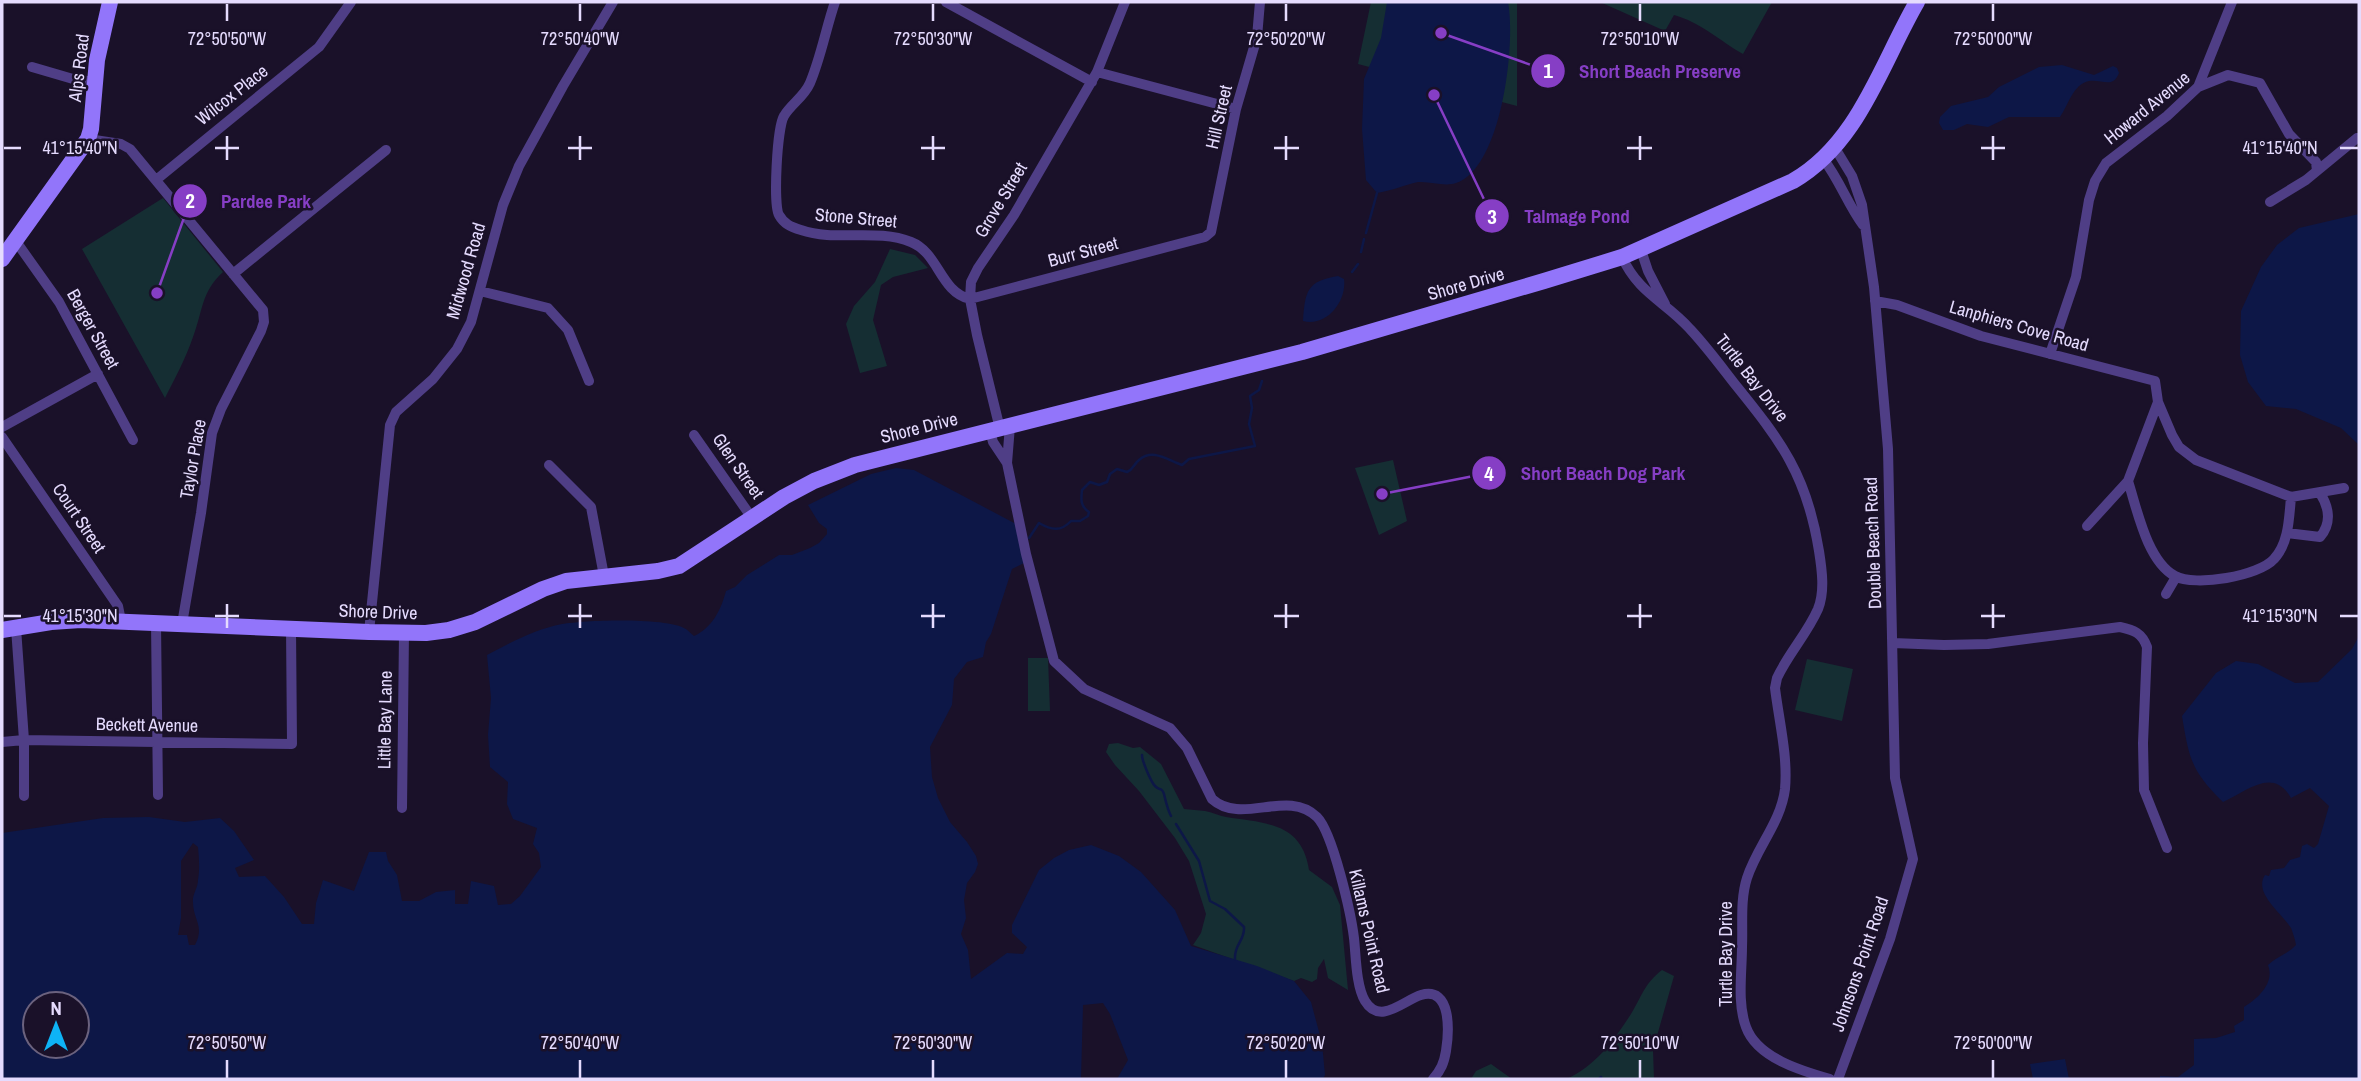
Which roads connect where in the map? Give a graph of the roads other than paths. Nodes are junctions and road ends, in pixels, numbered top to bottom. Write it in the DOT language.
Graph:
graph roads {
  1 [pos="110,2"];
  2 [pos="351,2"];
  3 [pos="613,2"];
  4 [pos="835,2"];
  5 [pos="946,2"];
  6 [pos="1125,2"];
  7 [pos="1260,2"];
  8 [pos="1917,2"];
  9 [pos="2232,2"];
  10 [pos="32,67"];
  11 [pos="1095,77"];
  12 [pos="94,82"];
  13 [pos="2199,87"];
  14 [pos="1236,109"];
  15 [pos="2357,138"];
  16 [pos="88,139"];
  17 [pos="386,150"];
  18 [pos="1829,154"];
  19 [pos="2317,171"];
  20 [pos="156,180"];
  21 [pos="2270,202"];
  22 [pos="1863,225"];
  23 [pos="1205,237"];
  24 [pos="15,240"];
  25 [pos="1641,250"];
  26 [pos="1622,257"];
  27 [pos="2,259"];
  28 [pos="233,274"];
  29 [pos="481,291"];
  30 [pos="970,299"];
  31 [pos="1875,301"];
  32 [pos="1665,304"];
  33 [pos="2050,354"];
  34 [pos="98,374"];
  35 [pos="589,381"];
  36 [pos="2158,402"];
  37 [pos="2,427"];
  38 [pos="1000,429"];
  39 [pos="694,435"];
  40 [pos="133,440"];
  41 [pos="3,443"];
  42 [pos="1007,463"];
  43 [pos="549,465"];
  44 [pos="2128,481"];
  45 [pos="2344,488"];
  46 [pos="2319,493"];
  47 [pos="2291,497"];
  48 [pos="752,518"];
  49 [pos="2087,526"];
  50 [pos="2287,533"];
  51 [pos="604,576"];
  52 [pos="2176,577"];
  53 [pos="2166,594"];
  54 [pos="121,621"];
  55 [pos="156,623"];
  56 [pos="181,624"];
  57 [pos="291,628"];
  58 [pos="9,629"];
  59 [pos="369,632"];
  60 [pos="404,633"];
  61 [pos="1893,643"];
  62 [pos="24,740"];
  63 [pos="2,742"];
  64 [pos="157,743"];
  65 [pos="158,795"];
  66 [pos="24,796"];
  67 [pos="402,807"];
  68 [pos="2167,848"];
  69 [pos="1913,859"];
  70 [pos="1433,1079"];
  71 [pos="1830,1079"];
  72 [pos="1838,1079"];
  1 -- 12 [label="main road, Alps Road"];
  2 -- 20 [label="street, Wilcox Place"];
  3 -- 29 [label="street, Midwood Road"];
  4 -- 30 [label="street, Stone Street"];
  5 -- 11 [label="street"];
  6 -- 11 [label="street, Grove Street"];
  7 -- 14 [label="street, Hill Street"];
  8 -- 18 [label="main road"];
  9 -- 13 [label="street"];
  10 -- 12 [label="street"];
  11 -- 14 [label="street"];
  11 -- 30 [label="street, Grove Street"];
  12 -- 16 [label="main road, Alps Road"];
  13 -- 19 [label="street, Howard Avenue"];
  13 -- 33 [label="street, Howard Avenue"];
  14 -- 23 [label="street, Hill Street"];
  15 -- 19 [label="street"];
  16 -- 20 [label="street"];
  16 -- 24 [label="main road"];
  17 -- 28 [label="street"];
  18 -- 22 [label="street, Double Beach Road"];
  18 -- 22 [label="street, Double Beach Road"];
  18 -- 25 [label="main road, Shore Drive"];
  19 -- 21 [label="street"];
  20 -- 28 [label="street"];
  22 -- 31 [label="street, Double Beach Road"];
  23 -- 30 [label="street, Burr Street"];
  24 -- 27 [label="main road"];
  24 -- 34 [label="street, Berger Street"];
  25 -- 26 [label="main road, Shore Drive"];
  25 -- 32 [label="street, Turtle Bay Drive"];
  26 -- 32 [label="street, Turtle Bay Drive"];
  26 -- 38 [label="main road, Shore Drive"];
  28 -- 56 [label="street, Taylor Place"];
  29 -- 35 [label="street"];
  29 -- 59 [label="street, Midwood Road"];
  30 -- 38 [label="street, Grove Street"];
  31 -- 33 [label="street, Lanphiers Cove Road"];
  31 -- 61 [label="street, Double Beach Road"];
  32 -- 71 [label="street, Turtle Bay Drive"];
  33 -- 36 [label="street, Lanphiers Cove Road"];
  34 -- 37 [label="street"];
  34 -- 40 [label="street, Berger Street"];
  36 -- 44 [label="street"];
  36 -- 47 [label="street"];
  38 -- 42 [label="street, Killams Point Road"];
  38 -- 42 [label="street, Killams Point Road"];
  38 -- 48 [label="main road, Shore Drive"];
  39 -- 48 [label="street, Glen Street"];
  41 -- 54 [label="street, Court Street"];
  42 -- 70 [label="street, Killams Point Road"];
  43 -- 51 [label="street"];
  44 -- 49 [label="street"];
  44 -- 52 [label="street"];
  45 -- 46 [label="street"];
  46 -- 47 [label="street"];
  46 -- 50 [label="street"];
  47 -- 50 [label="street"];
  48 -- 51 [label="main road, Shore Drive"];
  50 -- 52 [label="street"];
  51 -- 60 [label="main road, Shore Drive"];
  52 -- 53 [label="street"];
  54 -- 55 [label="main road, Shore Drive"];
  54 -- 58 [label="main road, Shore Drive"];
  55 -- 56 [label="main road, Shore Drive"];
  55 -- 64 [label="street"];
  56 -- 57 [label="main road, Shore Drive"];
  57 -- 59 [label="main road, Shore Drive"];
  57 -- 64 [label="street, Beckett Avenue"];
  58 -- 62 [label="street"];
  59 -- 60 [label="main road, Shore Drive"];
  60 -- 67 [label="street, Little Bay Lane"];
  61 -- 68 [label="street"];
  61 -- 69 [label="street, Double Beach Road"];
  62 -- 63 [label="street, Beckett Avenue"];
  62 -- 64 [label="street, Beckett Avenue"];
  62 -- 66 [label="street"];
  64 -- 65 [label="street"];
  69 -- 72 [label="street, Johnsons Point Road"];
}
